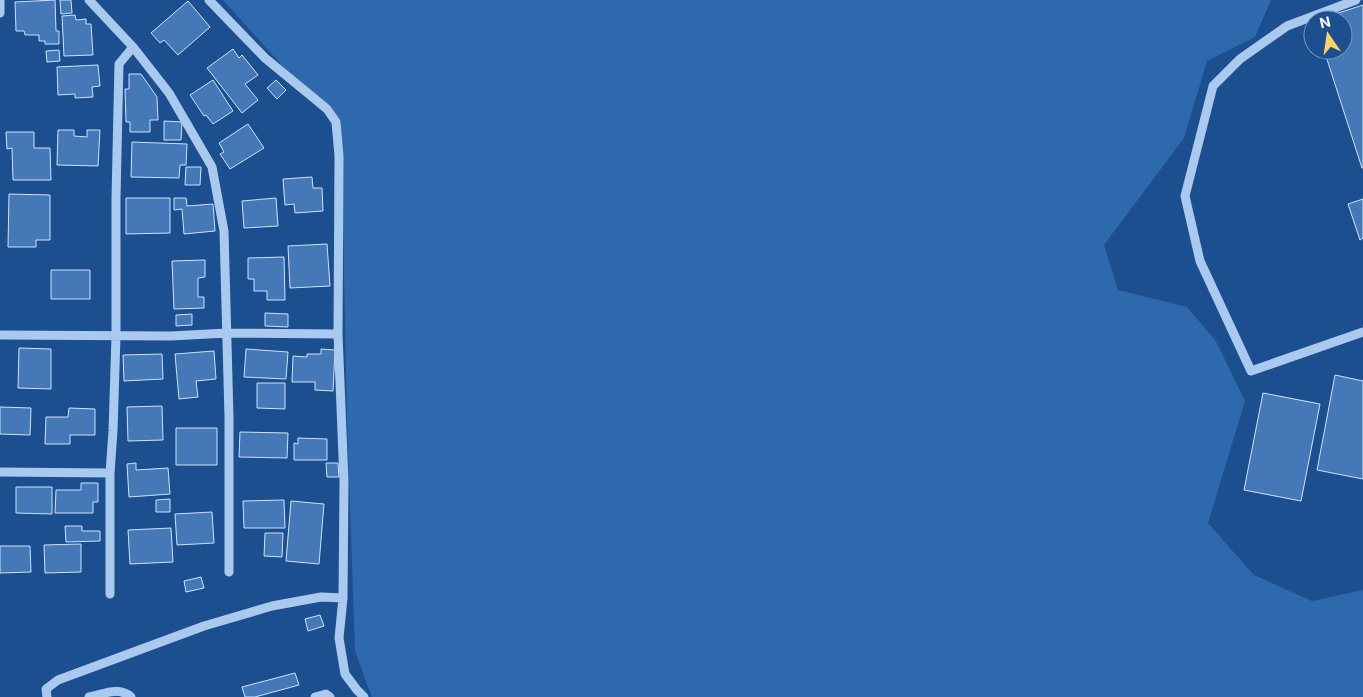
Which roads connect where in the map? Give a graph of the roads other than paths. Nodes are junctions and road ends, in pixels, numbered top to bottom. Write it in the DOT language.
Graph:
graph roads {
  1 [pos="0,0"];
  2 [pos="89,0"];
  3 [pos="209,0"];
  4 [pos="1356,0"];
  5 [pos="0,13"];
  6 [pos="133,47"];
  7 [pos="227,332"];
  8 [pos="1363,332"];
  9 [pos="338,334"];
  10 [pos="0,336"];
  11 [pos="116,336"];
  12 [pos="0,472"];
  13 [pos="110,473"];
  14 [pos="229,572"];
  15 [pos="110,594"];
  16 [pos="344,598"];
  17 [pos="47,697"];
  18 [pos="90,697"];
  19 [pos="131,697"];
  20 [pos="315,697"];
  21 [pos="330,697"];
  22 [pos="364,697"];
  1 -- 5 [label="street"];
  2 -- 6 [label="street"];
  3 -- 9 [label="street"];
  4 -- 8 [label="street"];
  6 -- 7 [label="street"];
  6 -- 11 [label="street"];
  7 -- 9 [label="street"];
  7 -- 11 [label="street"];
  7 -- 14 [label="street"];
  9 -- 16 [label="street"];
  10 -- 11 [label="street"];
  11 -- 13 [label="street"];
  12 -- 13 [label="street"];
  13 -- 15 [label="street"];
  16 -- 17 [label="street"];
  16 -- 22 [label="street"];
  18 -- 19 [label="street"];
  20 -- 21 [label="street"];
}
